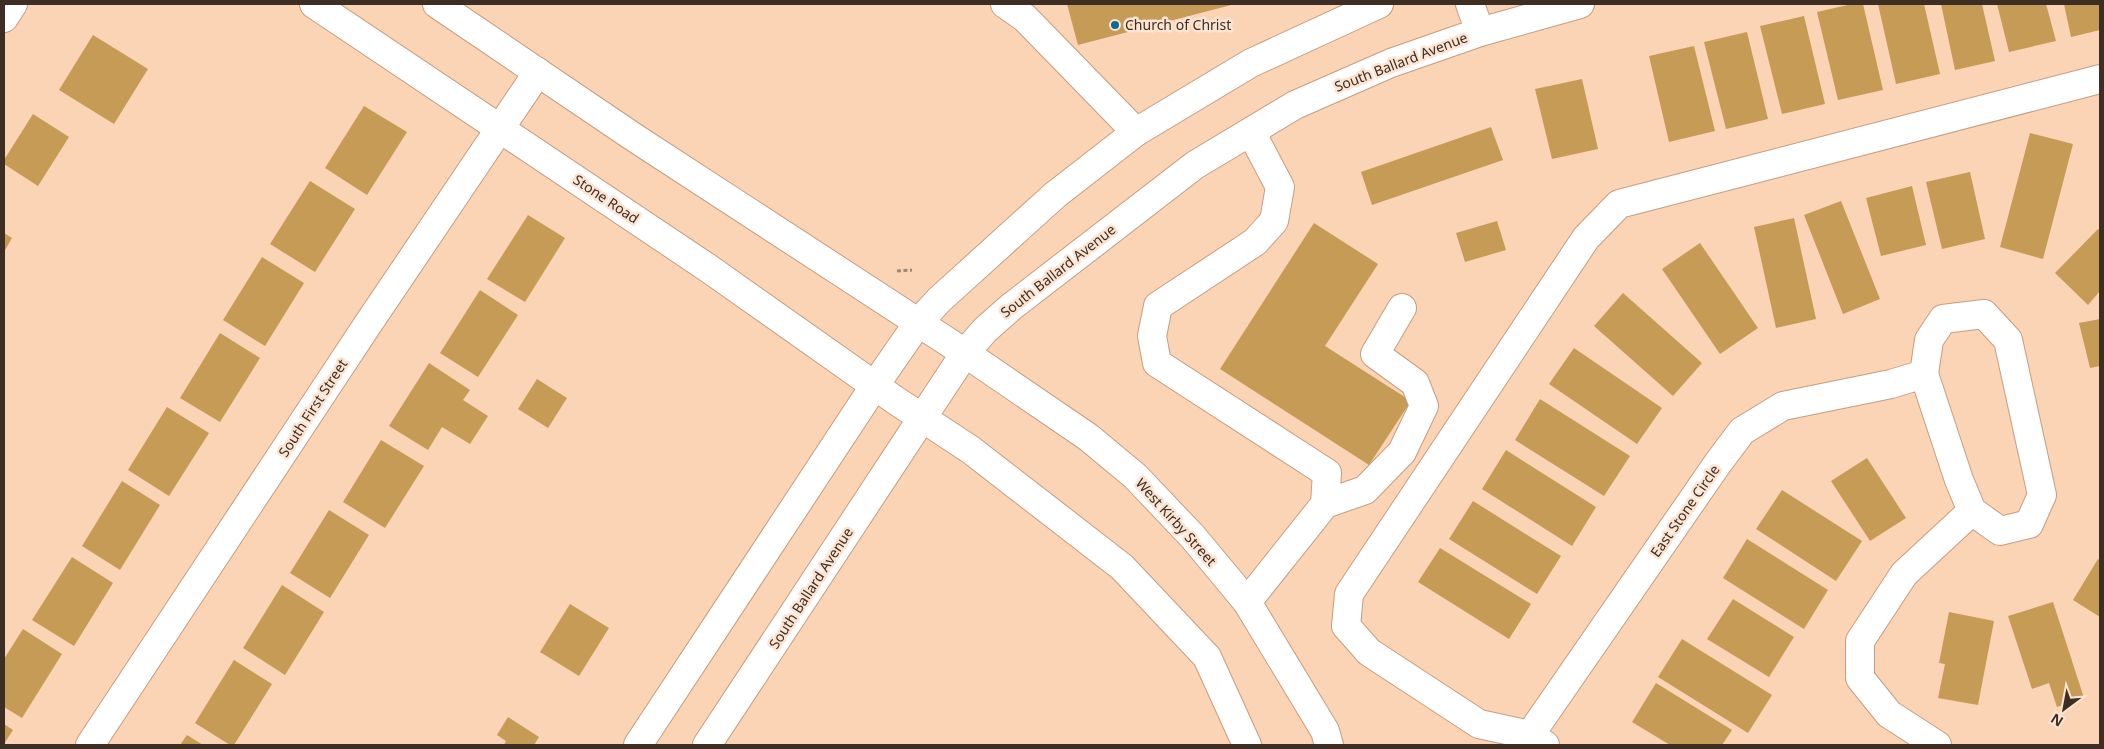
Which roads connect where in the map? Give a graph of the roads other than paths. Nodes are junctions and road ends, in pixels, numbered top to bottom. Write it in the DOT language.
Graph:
graph roads {
  1 [pos="314,4"];
  2 [pos="437,4"];
  3 [pos="1005,4"];
  4 [pos="1379,4"];
  5 [pos="1470,4"];
  6 [pos="1580,4"];
  7 [pos="1547,8"];
  8 [pos="1480,32"];
  9 [pos="538,72"];
  10 [pos="2100,79"];
  11 [pos="500,127"];
  12 [pos="1136,132"];
  13 [pos="1251,132"];
  14 [pos="1402,308"];
  15 [pos="918,323"];
  16 [pos="965,353"];
  17 [pos="1924,374"];
  18 [pos="885,392"];
  19 [pos="923,418"];
  20 [pos="1325,504"];
  21 [pos="1972,511"];
  22 [pos="1247,602"];
  23 [pos="1538,740"];
  24 [pos="90,745"];
  25 [pos="638,745"];
  26 [pos="707,745"];
  27 [pos="1247,745"];
  28 [pos="1329,745"];
  29 [pos="1937,745"];
  1 -- 11 [label="main road, Stone Road"];
  2 -- 9 [label="main road"];
  3 -- 12 [label="main road"];
  4 -- 12 [label="main road"];
  5 -- 8 [label="main road"];
  6 -- 7 [label="main road, South Ballard Avenue"];
  7 -- 8 [label="main road, South Ballard Avenue"];
  8 -- 13 [label="main road, South Ballard Avenue"];
  9 -- 11 [label="main road, South First Street"];
  9 -- 15 [label="main road"];
  10 -- 23 [label="main road"];
  11 -- 18 [label="main road, Stone Road"];
  11 -- 24 [label="main road, South First Street"];
  12 -- 15 [label="main road"];
  13 -- 16 [label="main road, South Ballard Avenue"];
  13 -- 20 [label="main road"];
  14 -- 20 [label="main road"];
  15 -- 16 [label="main road"];
  15 -- 18 [label="main road"];
  16 -- 19 [label="main road, South Ballard Avenue"];
  16 -- 22 [label="main road, West Kirby Street"];
  17 -- 21 [label="main road"];
  17 -- 21 [label="main road"];
  17 -- 23 [label="main road, East Stone Circle"];
  18 -- 19 [label="main road"];
  18 -- 25 [label="main road"];
  19 -- 26 [label="main road, South Ballard Avenue"];
  19 -- 27 [label="main road"];
  20 -- 22 [label="main road"];
  21 -- 29 [label="main road"];
  22 -- 28 [label="main road, West Kirby Street"];
}
